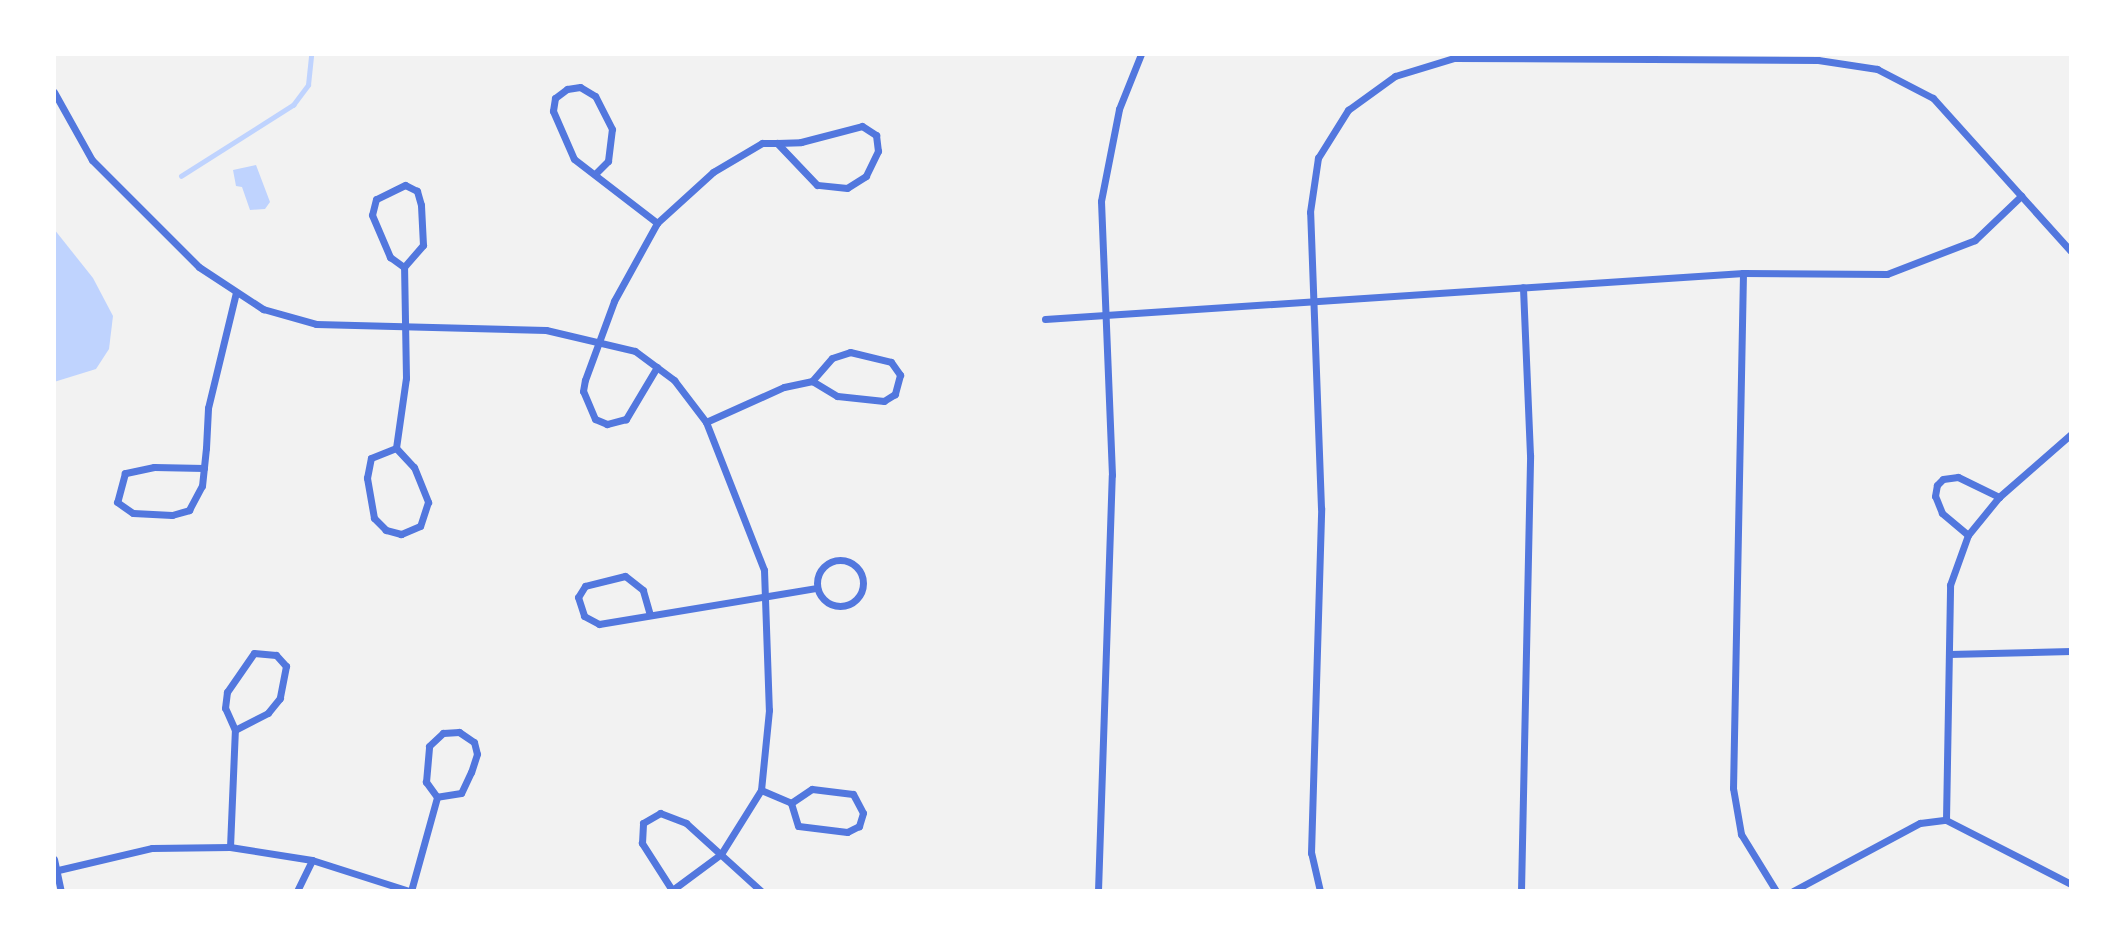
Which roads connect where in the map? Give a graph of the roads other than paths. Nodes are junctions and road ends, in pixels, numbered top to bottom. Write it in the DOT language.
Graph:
graph roads {
  1 [pos="1141,54"];
  2 [pos="54,93"];
  3 [pos="778,143"];
  4 [pos="596,173"];
  5 [pos="2021,196"];
  6 [pos="657,223"];
  7 [pos="2071,251"];
  8 [pos="404,267"];
  9 [pos="1743,272"];
  10 [pos="1523,287"];
  11 [pos="236,292"];
  12 [pos="1315,303"];
  13 [pos="1109,316"];
  14 [pos="1045,318"];
  15 [pos="404,324"];
  16 [pos="599,339"];
  17 [pos="657,367"];
  18 [pos="812,381"];
  19 [pos="706,422"];
  20 [pos="2071,434"];
  21 [pos="396,448"];
  22 [pos="204,468"];
  23 [pos="1998,497"];
  24 [pos="1968,535"];
  25 [pos="817,588"];
  26 [pos="767,596"];
  27 [pos="650,615"];
  28 [pos="2071,652"];
  29 [pos="1949,653"];
  30 [pos="235,730"];
  31 [pos="761,790"];
  32 [pos="437,797"];
  33 [pos="791,803"];
  34 [pos="1945,820"];
  35 [pos="230,847"];
  36 [pos="721,854"];
  37 [pos="54,859"];
  38 [pos="312,860"];
  39 [pos="56,871"];
  40 [pos="2071,884"];
  41 [pos="672,890"];
  42 [pos="61,891"];
  43 [pos="297,891"];
  44 [pos="410,891"];
  45 [pos="761,891"];
  46 [pos="1098,891"];
  47 [pos="1320,891"];
  48 [pos="1521,891"];
  49 [pos="1776,891"];
  50 [pos="1793,891"];
  1 -- 13 [label="street"];
  2 -- 11 [label="street"];
  3 -- 3 [label="street"];
  3 -- 6 [label="street"];
  4 -- 4 [label="street"];
  4 -- 6 [label="street"];
  5 -- 7 [label="street"];
  5 -- 9 [label="street"];
  5 -- 12 [label="street"];
  6 -- 16 [label="street"];
  8 -- 8 [label="street"];
  8 -- 15 [label="street"];
  9 -- 10 [label="street"];
  9 -- 49 [label="street"];
  10 -- 12 [label="street"];
  10 -- 48 [label="street"];
  11 -- 15 [label="street"];
  11 -- 22 [label="street"];
  12 -- 13 [label="street"];
  12 -- 47 [label="street"];
  13 -- 14 [label="street"];
  13 -- 46 [label="street"];
  15 -- 16 [label="street"];
  15 -- 21 [label="street"];
  16 -- 17 [label="street"];
  16 -- 17 [label="street"];
  17 -- 19 [label="street"];
  18 -- 18 [label="street"];
  18 -- 19 [label="street"];
  19 -- 26 [label="street"];
  20 -- 23 [label="street"];
  21 -- 21 [label="street"];
  22 -- 22 [label="street"];
  23 -- 24 [label="street"];
  23 -- 24 [label="street"];
  24 -- 29 [label="street"];
  25 -- 25 [label="street"];
  25 -- 26 [label="street"];
  26 -- 27 [label="street"];
  26 -- 31 [label="street"];
  27 -- 27 [label="street"];
  28 -- 29 [label="street"];
  29 -- 34 [label="street"];
  30 -- 30 [label="street"];
  30 -- 35 [label="street"];
  31 -- 33 [label="street"];
  31 -- 36 [label="street"];
  32 -- 32 [label="street"];
  32 -- 44 [label="street"];
  33 -- 33 [label="street"];
  34 -- 40 [label="street"];
  34 -- 50 [label="street"];
  35 -- 38 [label="street"];
  35 -- 39 [label="street"];
  36 -- 41 [label="street"];
  36 -- 41 [label="street"];
  36 -- 45 [label="street"];
  37 -- 39 [label="street"];
  38 -- 43 [label="street"];
  38 -- 44 [label="street"];
  39 -- 42 [label="street"];
}
